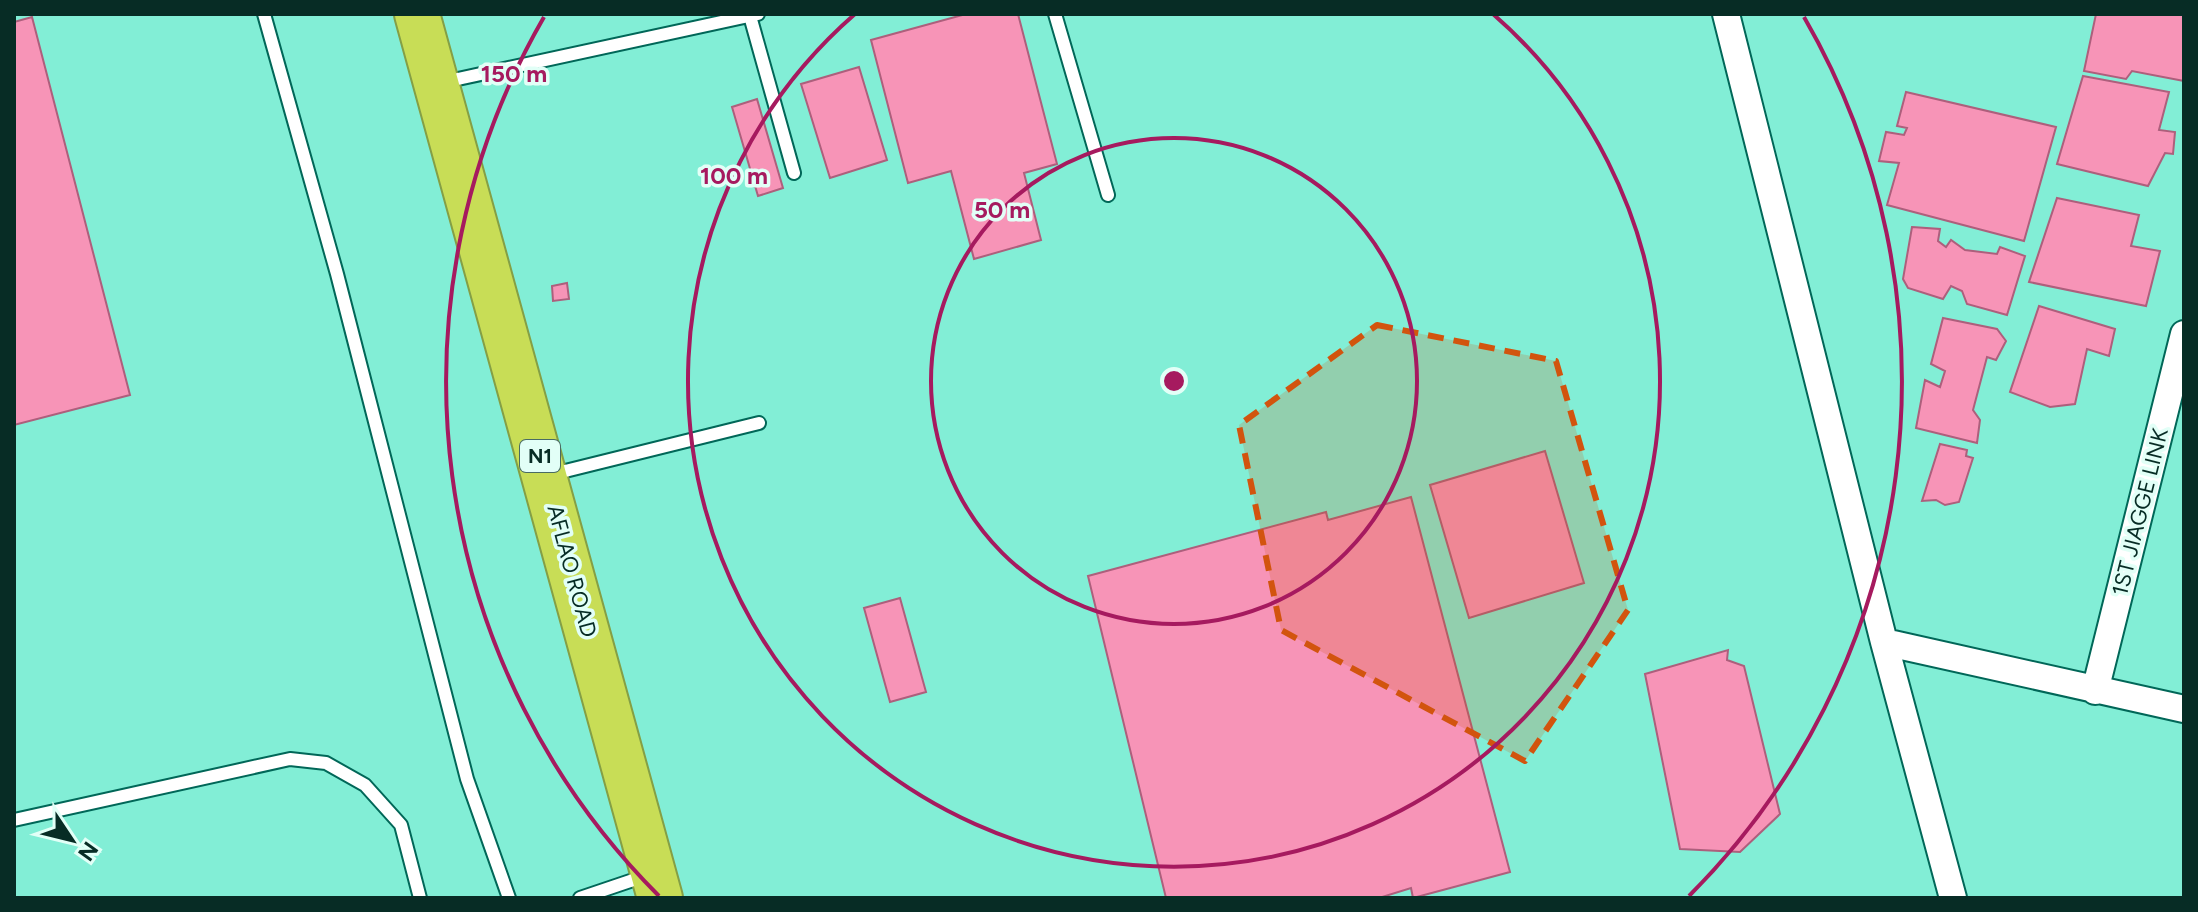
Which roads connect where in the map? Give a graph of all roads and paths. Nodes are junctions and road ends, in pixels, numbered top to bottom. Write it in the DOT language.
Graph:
graph roads {
  1 [pos="264,14"];
  2 [pos="417,14"];
  3 [pos="1055,14"];
  4 [pos="1726,14"];
  5 [pos="754,15"];
  6 [pos="436,83"];
  7 [pos="794,173"];
  8 [pos="1108,195"];
  9 [pos="2184,334"];
  10 [pos="759,423"];
  11 [pos="546,476"];
  12 [pos="1884,642"];
  13 [pos="2095,691"];
  14 [pos="2184,709"];
  15 [pos="14,820"];
  16 [pos="657,886"];
  17 [pos="420,898"];
  18 [pos="509,898"];
  19 [pos="580,898"];
  20 [pos="1953,898"];
  1 -- 18 [label="lane"];
  2 -- 6 [label="highway, AFLAO ROAD / N1"];
  3 -- 8 [label="lane"];
  4 -- 12 [label="street"];
  5 -- 6 [label="lane"];
  5 -- 7 [label="lane"];
  6 -- 11 [label="highway, AFLAO ROAD / N1"];
  9 -- 13 [label="street, 1ST JIAGGE LINK"];
  10 -- 11 [label="lane"];
  11 -- 16 [label="highway, AFLAO ROAD / N1"];
  12 -- 13 [label="street"];
  12 -- 20 [label="street"];
  13 -- 14 [label="street"];
  15 -- 17 [label="lane"];
  16 -- 19 [label="lane"];
}
